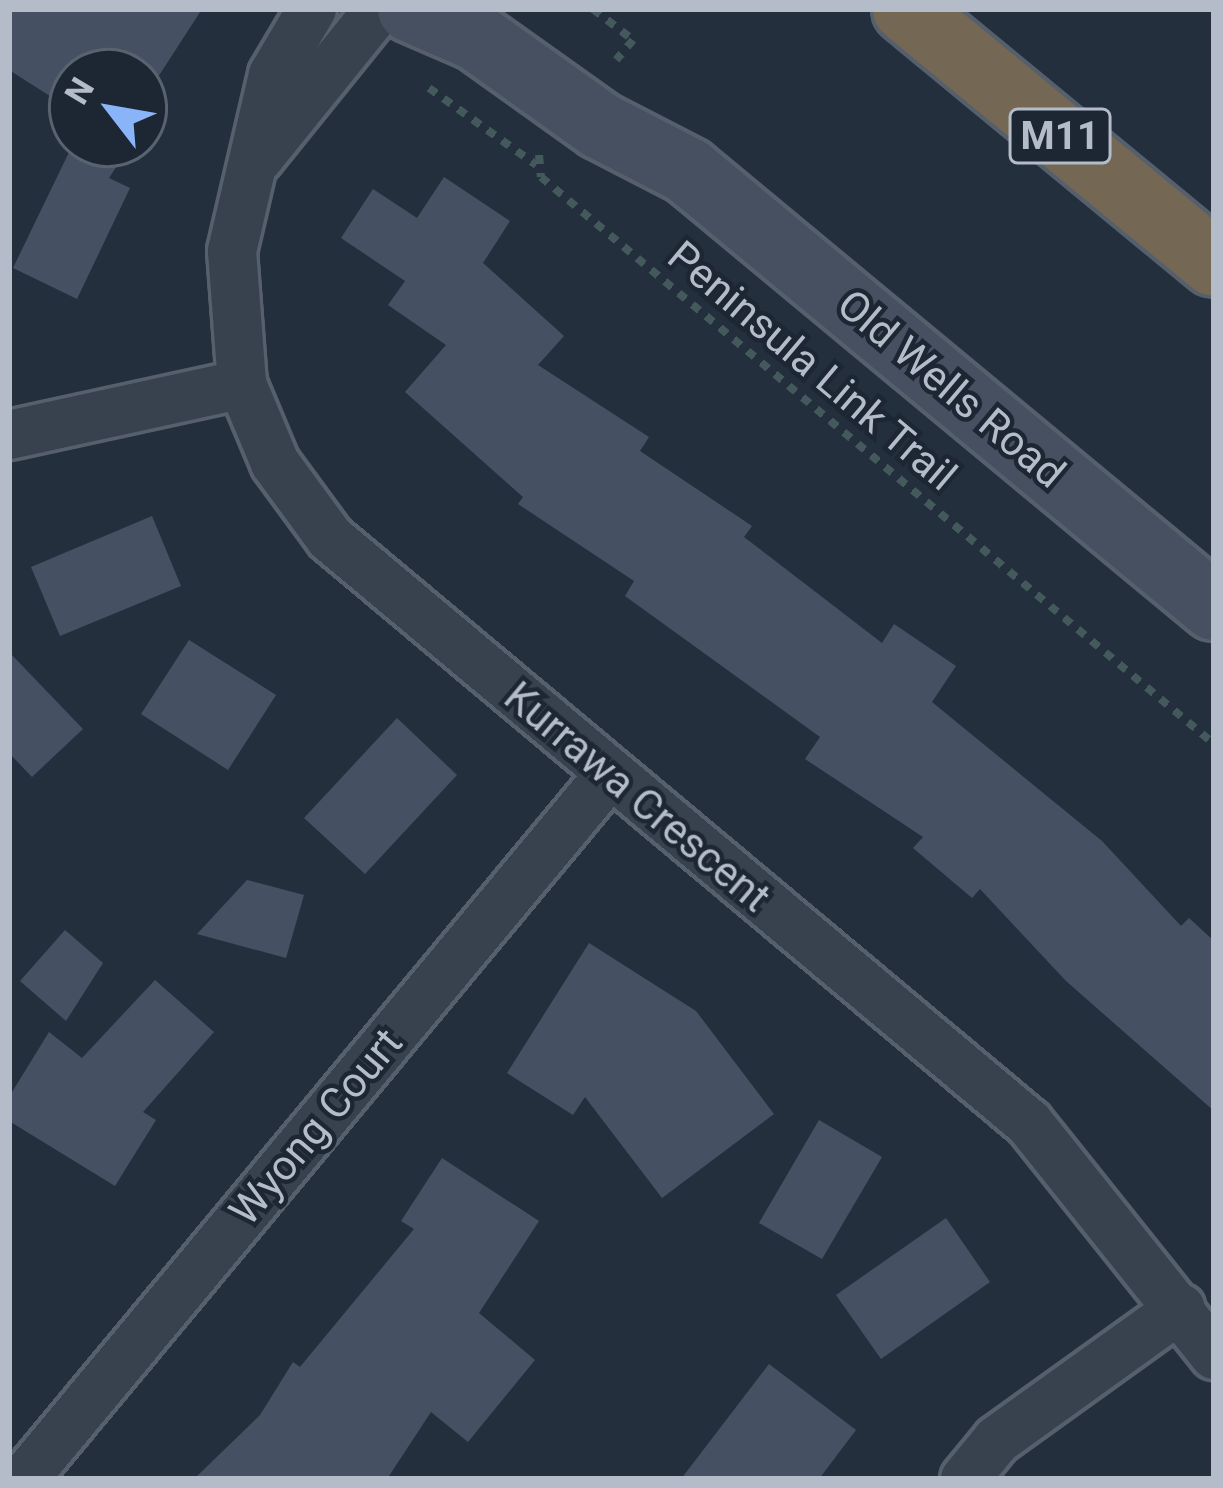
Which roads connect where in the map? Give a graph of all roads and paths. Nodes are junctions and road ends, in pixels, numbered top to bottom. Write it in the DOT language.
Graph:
graph roads {
  1 [pos="312,9"];
  2 [pos="379,9"];
  3 [pos="411,9"];
  4 [pos="499,9"];
  5 [pos="593,9"];
  6 [pos="906,9"];
  7 [pos="592,92"];
  8 [pos="255,162"];
  9 [pos="1214,263"];
  10 [pos="242,384"];
  11 [pos="9,435"];
  12 [pos="1214,607"];
  13 [pos="1214,744"];
  14 [pos="609,776"];
  15 [pos="1181,1308"];
  16 [pos="1214,1354"];
  17 [pos="24,1479"];
  18 [pos="965,1479"];
  1 -- 8 [label="street, Kurrawa Crescent"];
  2 -- 8 [label="street, Kurrawa Crescent"];
  3 -- 7 [label="street, Old Wells Road"];
  4 -- 7 [label="street, Old Wells Road"];
  5 -- 7 [label="path, Peninsula Link Trail"];
  6 -- 9 [label="highway, M11"];
  7 -- 12 [label="street, Old Wells Road"];
  7 -- 13 [label="path, Peninsula Link Trail"];
  8 -- 10 [label="street, Kurrawa Crescent"];
  10 -- 11 [label="street"];
  10 -- 14 [label="street, Kurrawa Crescent"];
  14 -- 15 [label="street, Kurrawa Crescent"];
  14 -- 17 [label="street, Wyong Court"];
  15 -- 16 [label="street, Kurrawa Crescent"];
  15 -- 18 [label="street"];
}
